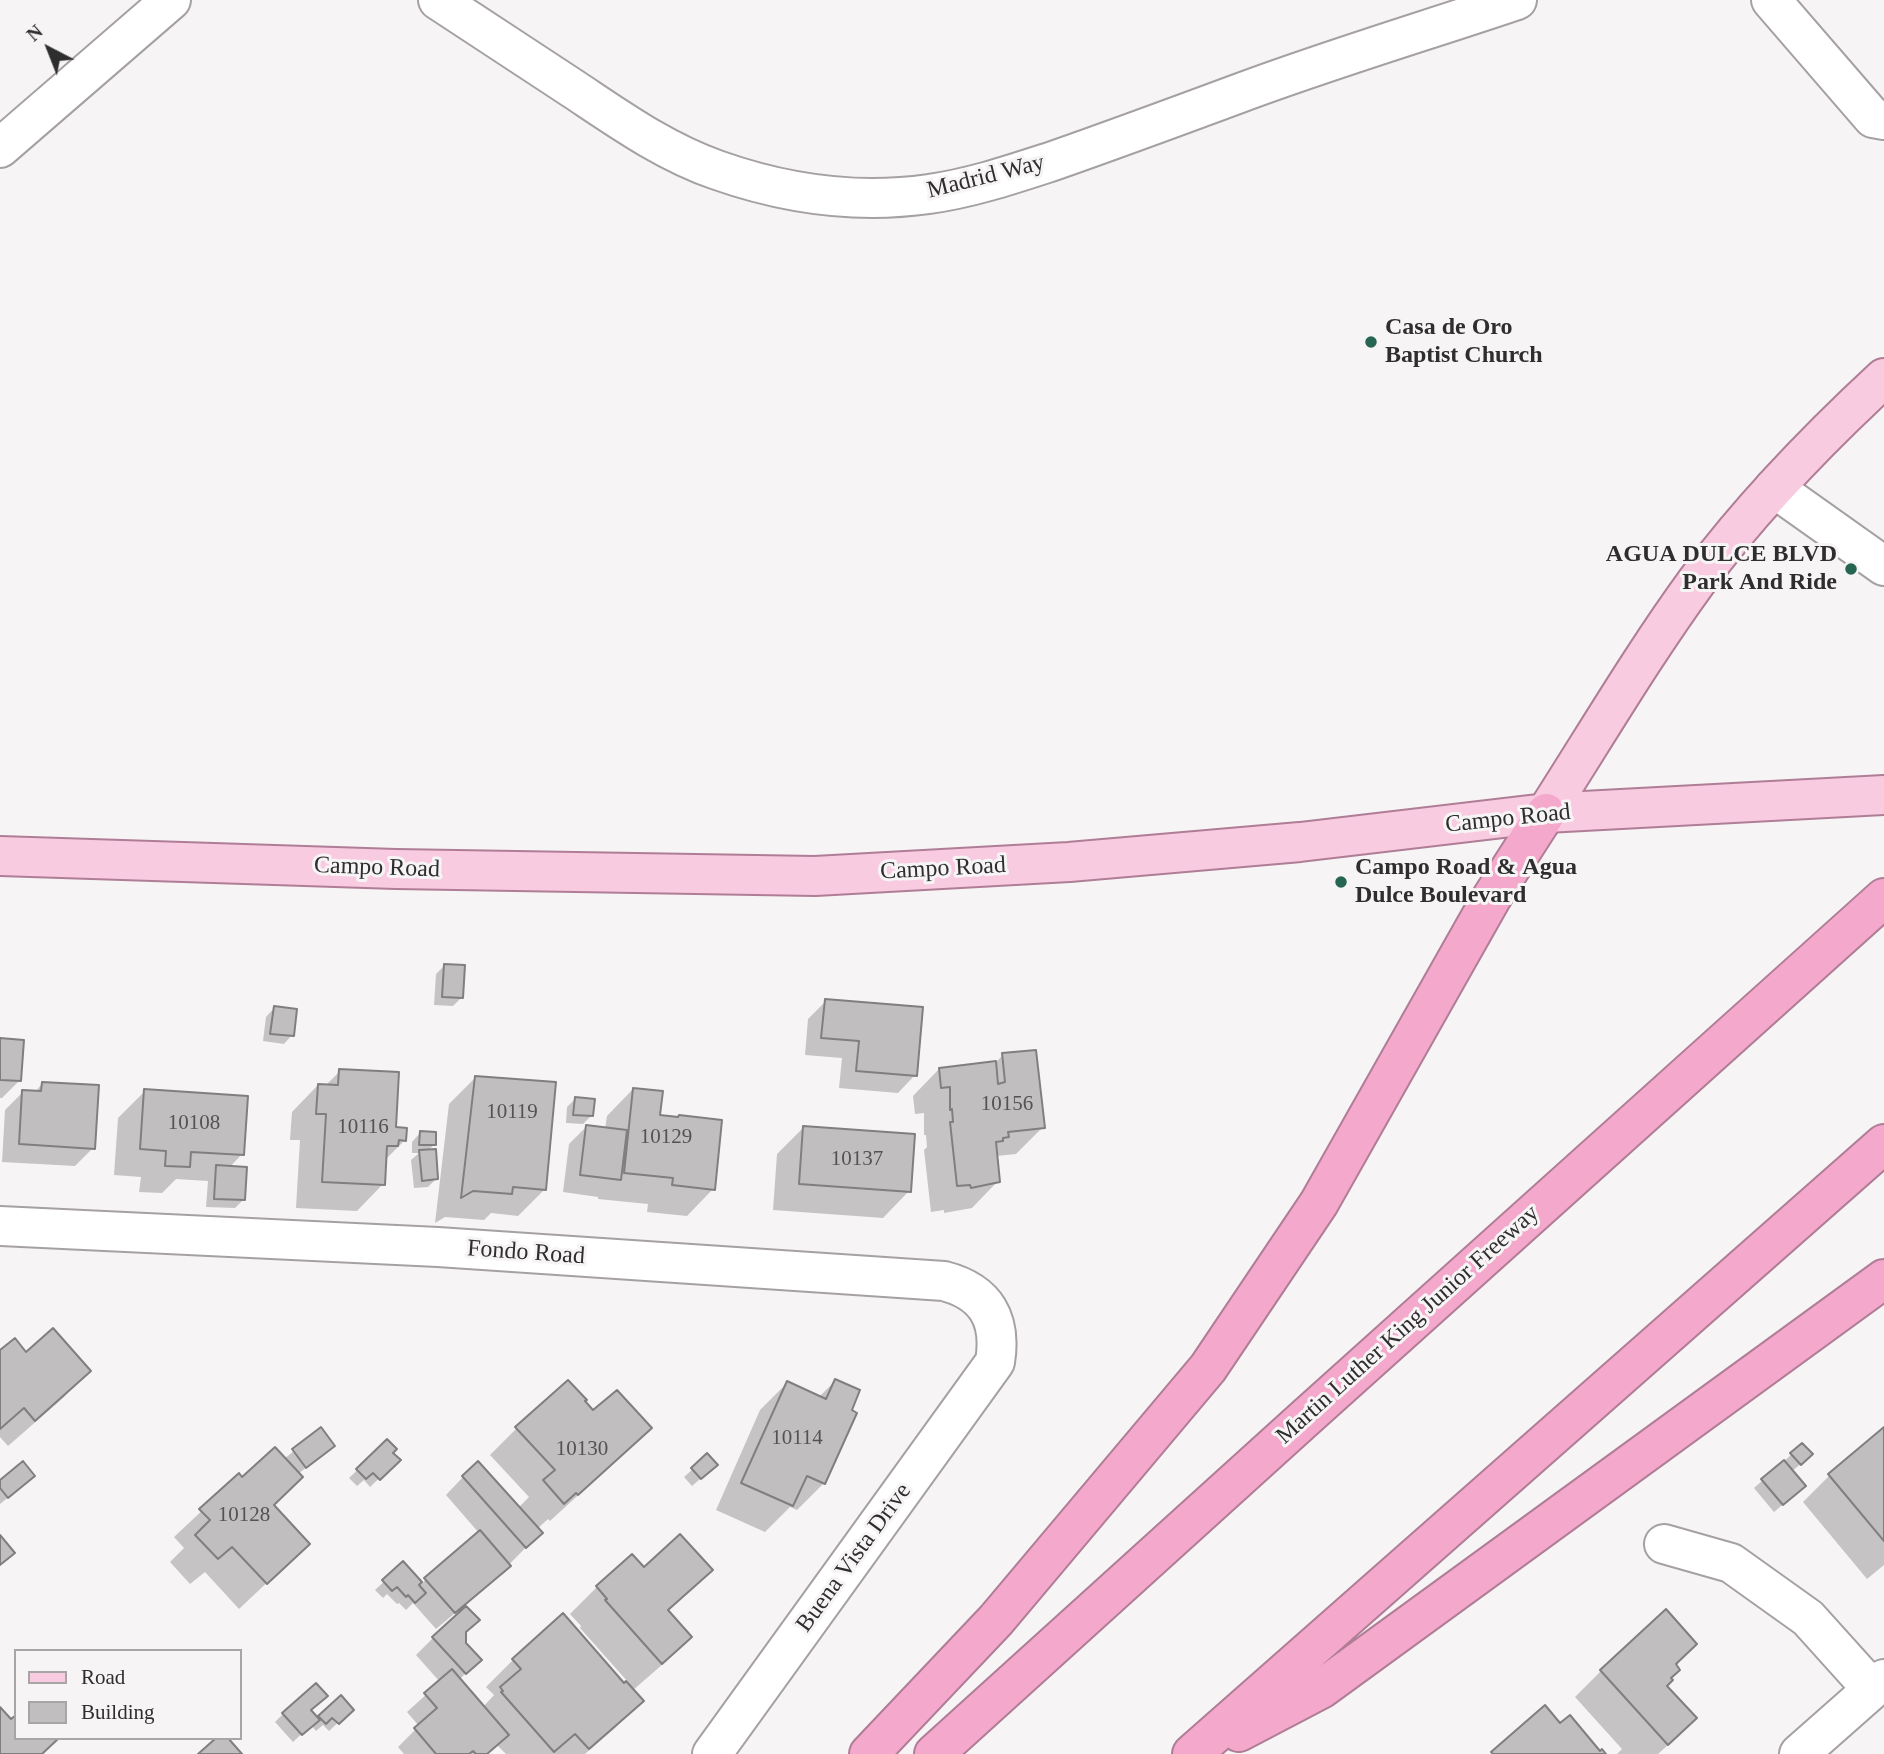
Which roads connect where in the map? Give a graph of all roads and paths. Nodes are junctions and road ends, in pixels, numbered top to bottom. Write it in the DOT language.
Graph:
graph roads {
  1 [pos="171,0"];
  2 [pos="438,0"];
  3 [pos="1517,0"];
  4 [pos="1771,0"];
  5 [pos="1884,120"];
  6 [pos="0,148"];
  7 [pos="1884,378"];
  8 [pos="1774,488"];
  9 [pos="1884,566"];
  10 [pos="1884,795"];
  11 [pos="1546,813"];
  12 [pos="0,856"];
  13 [pos="1884,898"];
  14 [pos="1884,1144"];
  15 [pos="0,1226"];
  16 [pos="1884,1279"];
  17 [pos="995,1362"];
  18 [pos="1664,1544"];
  19 [pos="1878,1684"];
  20 [pos="712,1754"];
  21 [pos="869,1754"];
  22 [pos="934,1754"];
  23 [pos="1192,1754"];
  24 [pos="1197,1754"];
  25 [pos="1799,1754"];
  1 -- 6 [label="street"];
  2 -- 3 [label="street, Madrid Way"];
  4 -- 5 [label="street"];
  7 -- 8 [label="main road"];
  8 -- 9 [label="street"];
  8 -- 11 [label="main road"];
  10 -- 11 [label="main road, Campo Road"];
  11 -- 12 [label="main road, Campo Road"];
  11 -- 21 [label="highway"];
  13 -- 22 [label="highway, Martin Luther King Junior Freeway"];
  14 -- 23 [label="highway"];
  15 -- 17 [label="street, Fondo Road"];
  16 -- 24 [label="highway"];
  17 -- 20 [label="street, Buena Vista Drive"];
  18 -- 19 [label="street"];
  19 -- 25 [label="street"];
}
